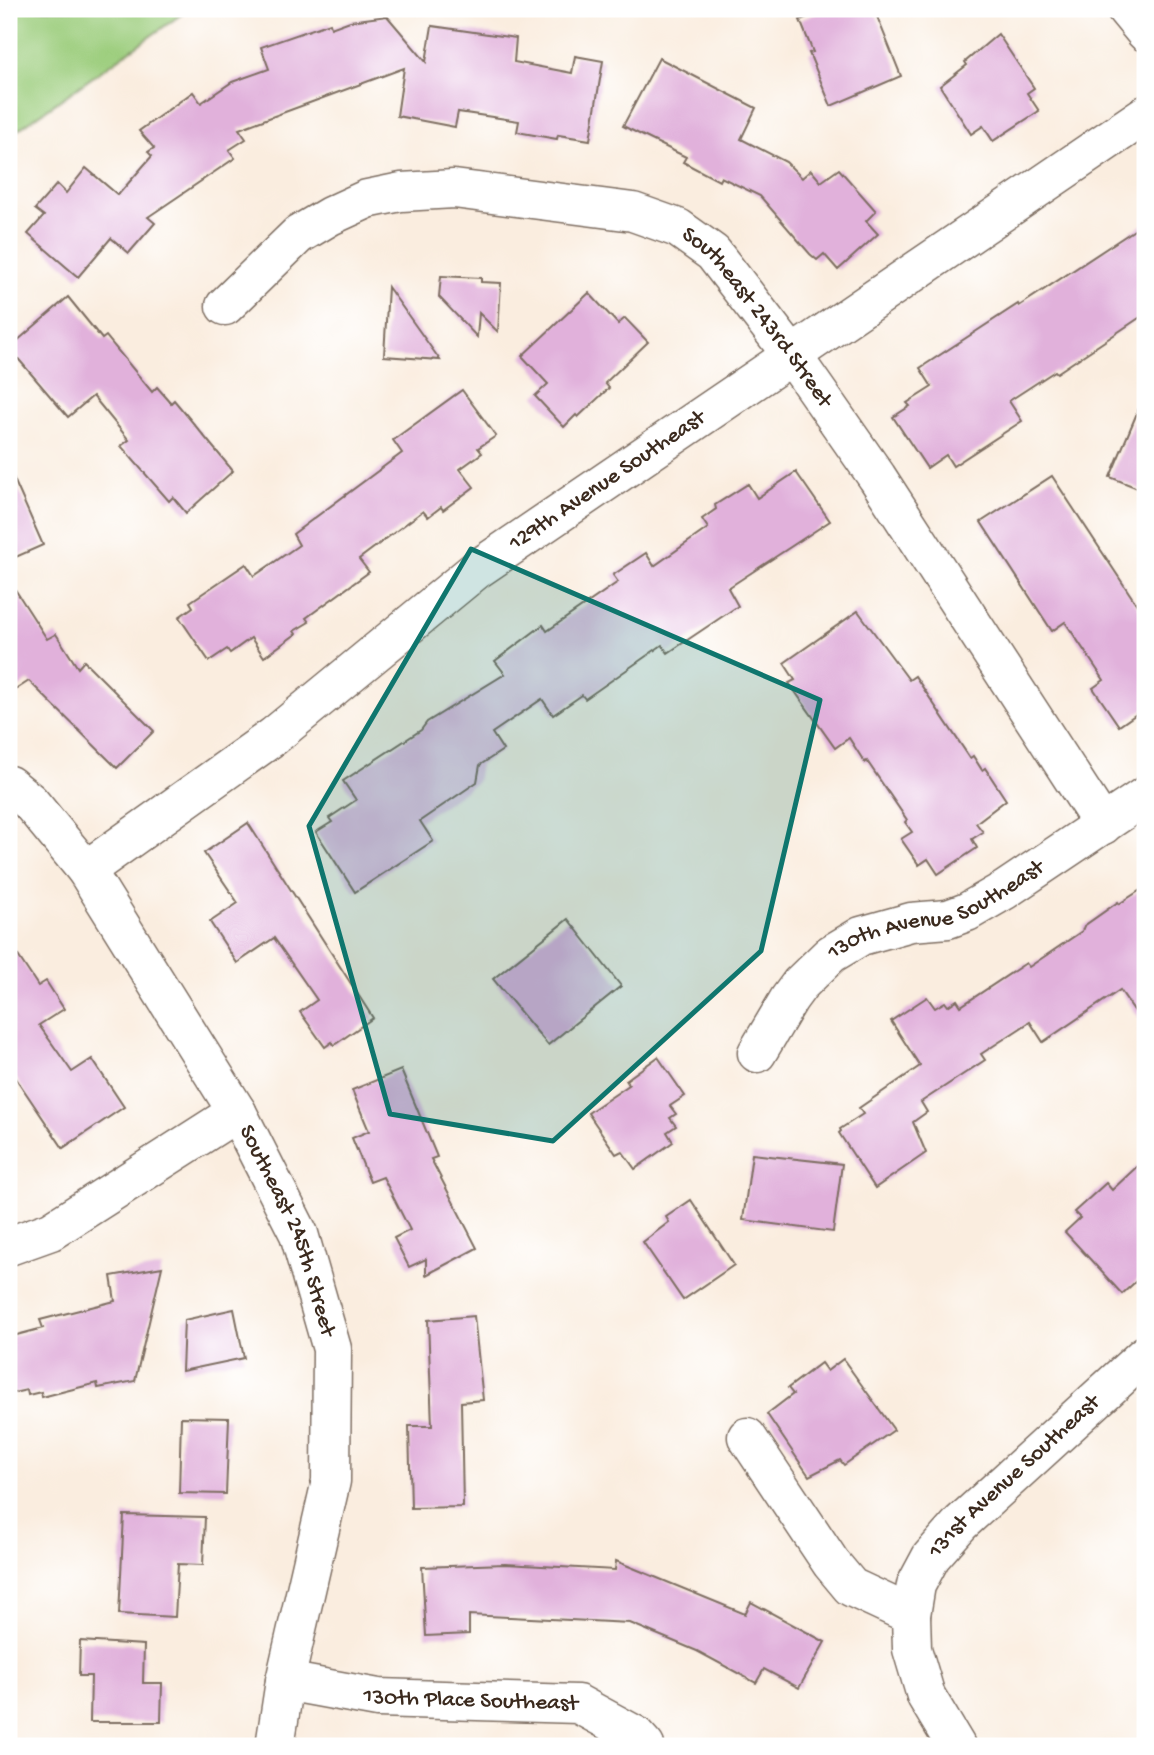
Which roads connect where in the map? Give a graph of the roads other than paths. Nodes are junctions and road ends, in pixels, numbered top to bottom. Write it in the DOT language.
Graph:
graph roads {
  1 [pos="1126,9"];
  2 [pos="1145,32"];
  3 [pos="1145,115"];
  4 [pos="225,306"];
  5 [pos="791,354"];
  6 [pos="9,785"];
  7 [pos="1145,796"];
  8 [pos="1103,825"];
  9 [pos="86,870"];
  10 [pos="757,1054"];
  11 [pos="237,1112"];
  12 [pos="9,1246"];
  13 [pos="1145,1355"];
  14 [pos="747,1437"];
  15 [pos="911,1615"];
  16 [pos="285,1681"];
  17 [pos="275,1746"];
  18 [pos="645,1746"];
  19 [pos="956,1746"];
  1 -- 2 [label="street"];
  3 -- 5 [label="street, 129th Avenue Southeast"];
  4 -- 5 [label="street, Southeast 243rd Street"];
  5 -- 8 [label="street, Southeast 243rd Street"];
  5 -- 9 [label="street, 129th Avenue Southeast"];
  6 -- 9 [label="street, Southeast 245th Street"];
  7 -- 8 [label="street, 130th Avenue Southeast"];
  8 -- 10 [label="street, 130th Avenue Southeast"];
  9 -- 11 [label="street, Southeast 245th Street"];
  11 -- 12 [label="street"];
  11 -- 16 [label="street, Southeast 245th Street"];
  13 -- 15 [label="street, 131st Avenue Southeast"];
  14 -- 15 [label="street"];
  15 -- 19 [label="street, 131st Avenue Southeast"];
  16 -- 17 [label="street, Southeast 245th Street"];
  16 -- 18 [label="street, 130th Place Southeast"];
}
